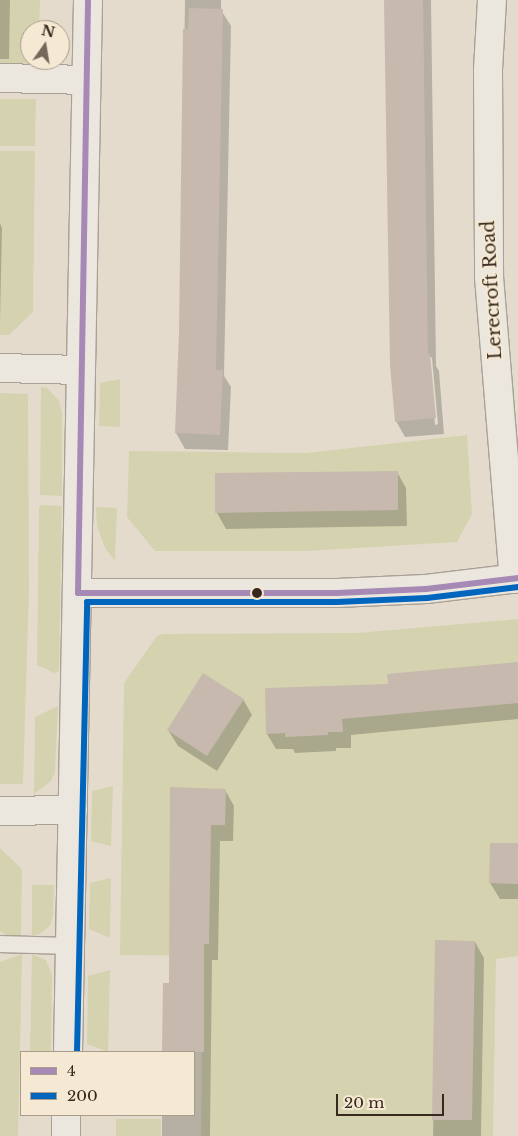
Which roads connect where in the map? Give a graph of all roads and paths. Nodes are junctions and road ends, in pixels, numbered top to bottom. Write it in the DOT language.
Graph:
graph roads {
  1 [pos="88,0"];
  2 [pos="492,0"];
  3 [pos="0,78"];
  4 [pos="86,80"];
  5 [pos="0,368"];
  6 [pos="82,370"];
  7 [pos="516,579"];
  8 [pos="78,593"];
  9 [pos="73,810"];
  10 [pos="0,811"];
  11 [pos="0,944"];
  12 [pos="70,946"];
  13 [pos="68,1051"];
  14 [pos="66,1116"];
  15 [pos="66,1136"];
  1 -- 4 [label="street"];
  2 -- 7 [label="street, Lerecroft Road"];
  3 -- 4 [label="street"];
  4 -- 6 [label="street"];
  5 -- 6 [label="street"];
  6 -- 8 [label="street"];
  7 -- 8 [label="street"];
  8 -- 9 [label="street"];
  9 -- 10 [label="street"];
  9 -- 12 [label="street"];
  11 -- 12 [label="lane"];
  12 -- 13 [label="street"];
  14 -- 15 [label="street"];
}
